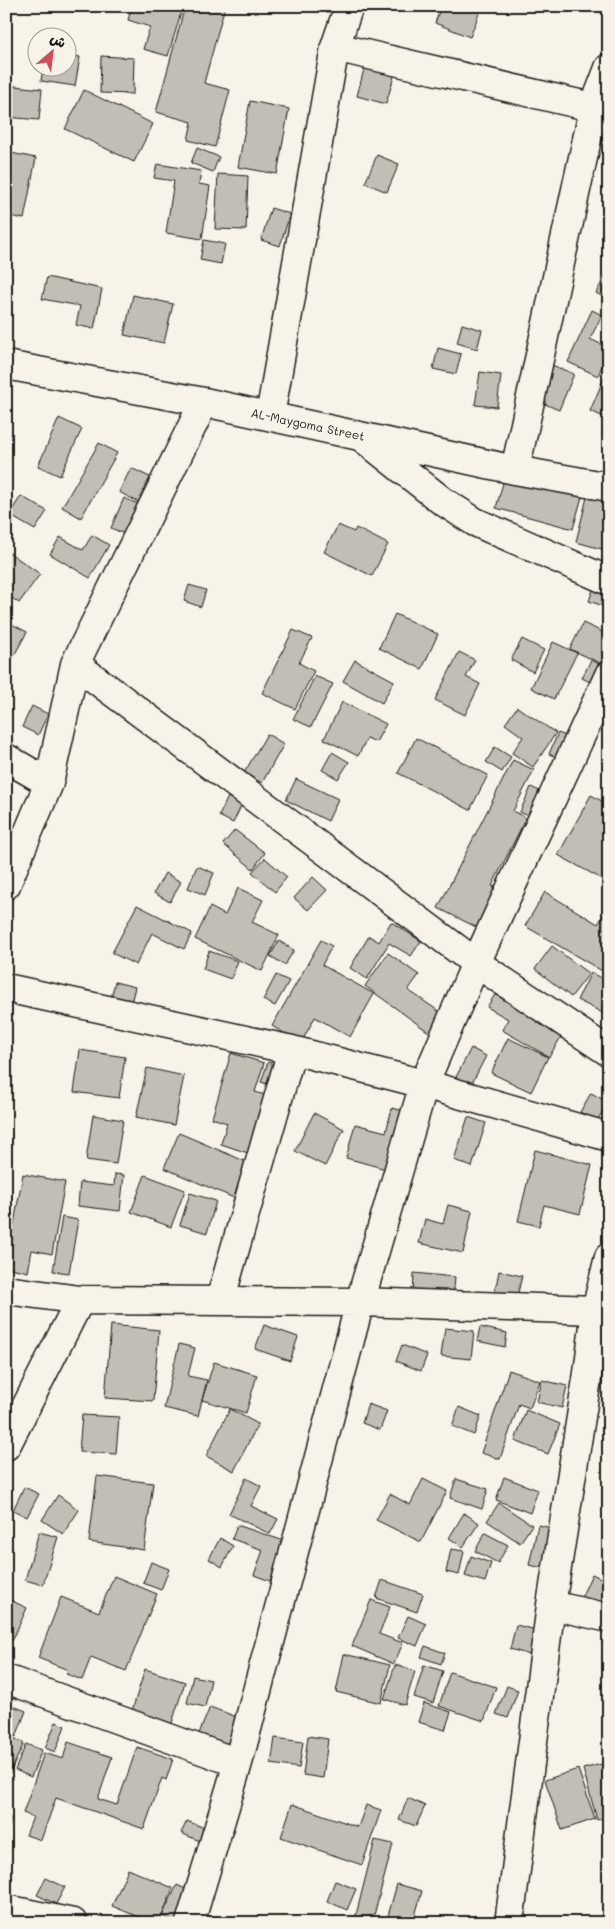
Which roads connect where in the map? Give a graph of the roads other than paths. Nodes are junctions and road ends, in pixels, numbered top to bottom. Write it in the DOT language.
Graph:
graph roads {
  1 [pos="349,6"];
  2 [pos="335,47"];
  3 [pos="609,68"];
  4 [pos="601,109"];
  5 [pos="6,365"];
  6 [pos="204,402"];
  7 [pos="270,416"];
  8 [pos="358,434"];
  9 [pos="515,470"];
  10 [pos="609,487"];
  11 [pos="609,581"];
  12 [pos="75,664"];
  13 [pos="609,675"];
  14 [pos="6,758"];
  15 [pos="49,783"];
  16 [pos="6,885"];
  17 [pos="476,963"];
  18 [pos="6,988"];
  19 [pos="292,1050"];
  20 [pos="609,1052"];
  21 [pos="424,1084"];
  22 [pos="609,1137"];
  23 [pos="609,1257"];
  24 [pos="6,1290"];
  25 [pos="80,1300"];
  26 [pos="220,1301"];
  27 [pos="360,1302"];
  28 [pos="596,1310"];
  29 [pos="598,1375"];
  30 [pos="6,1446"];
  31 [pos="551,1605"];
  32 [pos="609,1618"];
  33 [pos="6,1679"];
  34 [pos="238,1762"];
  35 [pos="6,1909"];
  36 [pos="33,1919"];
  37 [pos="73,1923"];
  38 [pos="190,1923"];
  39 [pos="509,1923"];
  1 -- 2 [label="street"];
  2 -- 4 [label="street"];
  2 -- 7 [label="street"];
  3 -- 4 [label="street"];
  4 -- 9 [label="street"];
  5 -- 6 [label="street, AL-Maygoma Street"];
  6 -- 7 [label="street, AL-Maygoma Street"];
  6 -- 12 [label="street"];
  7 -- 8 [label="street, AL-Maygoma Street"];
  8 -- 9 [label="street, AL-Maygoma Street"];
  8 -- 11 [label="street"];
  9 -- 10 [label="street, AL-Maygoma Street"];
  12 -- 15 [label="street"];
  12 -- 17 [label="street"];
  13 -- 17 [label="street"];
  14 -- 15 [label="street"];
  15 -- 16 [label="street"];
  17 -- 20 [label="street"];
  17 -- 21 [label="street"];
  18 -- 19 [label="street"];
  19 -- 21 [label="street"];
  19 -- 26 [label="street"];
  21 -- 22 [label="street"];
  21 -- 27 [label="street"];
  23 -- 28 [label="street"];
  24 -- 25 [label="street"];
  25 -- 26 [label="street"];
  25 -- 30 [label="street"];
  26 -- 27 [label="street"];
  27 -- 28 [label="street"];
  27 -- 34 [label="street"];
  28 -- 29 [label="street"];
  29 -- 31 [label="street"];
  31 -- 32 [label="street"];
  31 -- 39 [label="street"];
  33 -- 34 [label="street"];
  34 -- 38 [label="street"];
  35 -- 36 [label="street"];
  36 -- 37 [label="street"];
}
